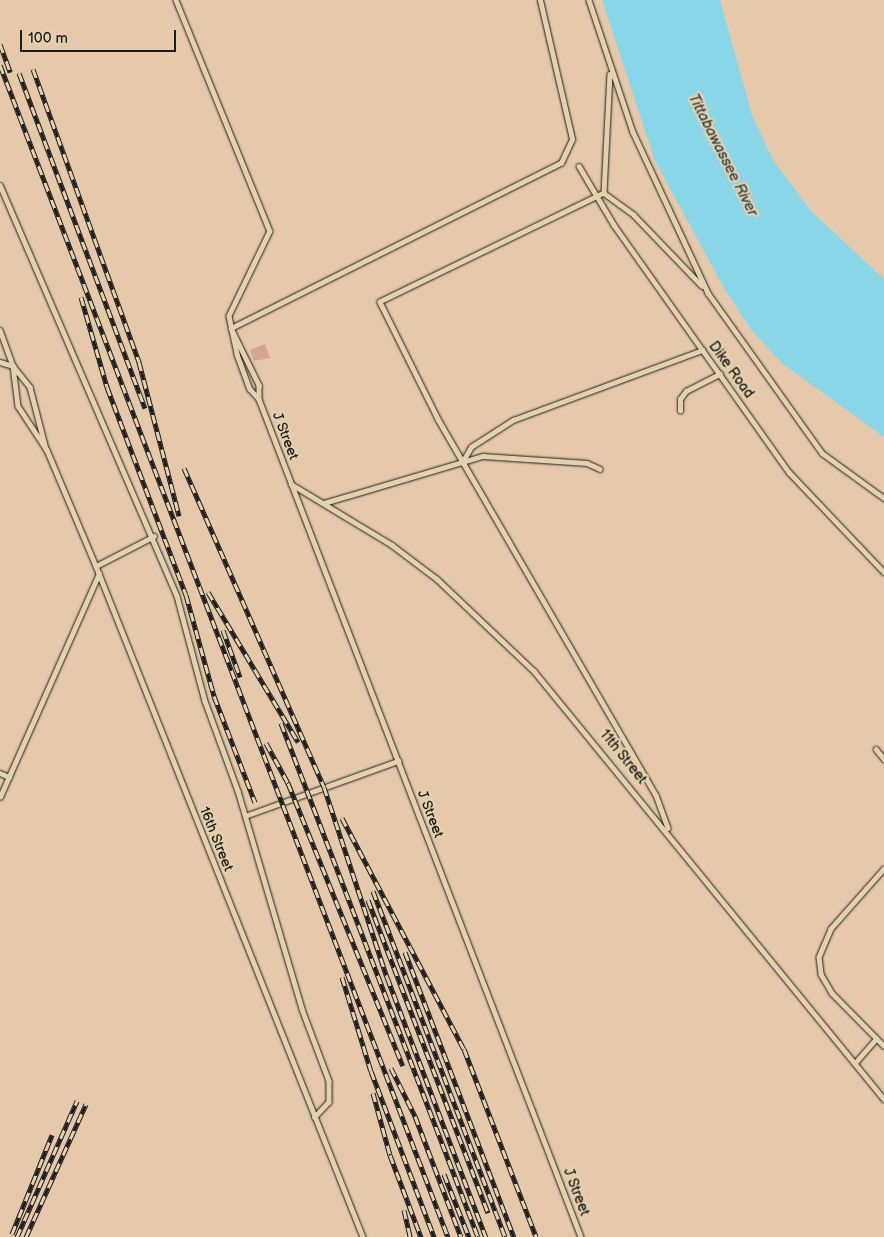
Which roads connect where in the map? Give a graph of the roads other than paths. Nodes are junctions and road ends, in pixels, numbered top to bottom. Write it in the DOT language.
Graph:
graph roads {
  1 [pos="176,0"];
  2 [pos="540,0"];
  3 [pos="589,0"];
  4 [pos="610,72"];
  5 [pos="579,166"];
  6 [pos="0,185"];
  7 [pos="604,193"];
  8 [pos="596,198"];
  9 [pos="708,293"];
  10 [pos="231,328"];
  11 [pos="0,330"];
  12 [pos="702,350"];
  13 [pos="0,362"];
  14 [pos="12,366"];
  15 [pos="720,374"];
  16 [pos="259,399"];
  17 [pos="680,411"];
  18 [pos="46,450"];
  19 [pos="463,461"];
  20 [pos="600,469"];
  21 [pos="291,484"];
  22 [pos="884,498"];
  23 [pos="324,503"];
  24 [pos="154,536"];
  25 [pos="96,566"];
  26 [pos="883,570"];
  27 [pos="98,574"];
  28 [pos="876,749"];
  29 [pos="884,759"];
  30 [pos="398,761"];
  31 [pos="0,773"];
  32 [pos="9,777"];
  33 [pos="0,797"];
  34 [pos="245,816"];
  35 [pos="670,832"];
  36 [pos="884,870"];
  37 [pos="876,1040"];
  38 [pos="884,1046"];
  39 [pos="855,1063"];
  40 [pos="884,1099"];
  41 [pos="315,1117"];
  42 [pos="363,1237"];
  43 [pos="581,1237"];
  1 -- 10 [label="lane, J Street"];
  2 -- 10 [label="lane"];
  3 -- 4 [label="lane"];
  4 -- 7 [label="lane"];
  4 -- 9 [label="lane"];
  5 -- 8 [label="lane, Dike Road"];
  6 -- 24 [label="lane"];
  7 -- 8 [label="lane"];
  7 -- 9 [label="lane"];
  8 -- 12 [label="lane, Dike Road"];
  8 -- 19 [label="lane"];
  9 -- 22 [label="lane"];
  10 -- 16 [label="lane, J Street"];
  10 -- 16 [label="lane, J Street"];
  11 -- 14 [label="lane, 16th Street"];
  12 -- 15 [label="lane, Dike Road"];
  12 -- 19 [label="lane"];
  13 -- 14 [label="lane"];
  14 -- 18 [label="lane, 16th Street"];
  14 -- 18 [label="lane, 16th Street"];
  15 -- 17 [label="lane"];
  15 -- 26 [label="lane, Dike Road"];
  16 -- 21 [label="lane, J Street"];
  18 -- 25 [label="lane, 16th Street"];
  19 -- 20 [label="lane"];
  19 -- 23 [label="lane"];
  19 -- 35 [label="lane"];
  21 -- 23 [label="lane, 11th Street"];
  21 -- 30 [label="lane, J Street"];
  23 -- 35 [label="lane, 11th Street"];
  24 -- 25 [label="lane"];
  24 -- 34 [label="lane"];
  25 -- 27 [label="lane, 16th Street"];
  27 -- 32 [label="lane"];
  27 -- 41 [label="lane, 16th Street"];
  28 -- 29 [label="lane"];
  30 -- 34 [label="lane"];
  30 -- 43 [label="lane, J Street"];
  31 -- 32 [label="lane"];
  32 -- 33 [label="lane"];
  34 -- 41 [label="lane"];
  35 -- 39 [label="lane, 11th Street"];
  36 -- 37 [label="lane"];
  37 -- 38 [label="lane"];
  37 -- 39 [label="lane"];
  39 -- 40 [label="lane, 11th Street"];
  41 -- 42 [label="lane, 16th Street"];
}
